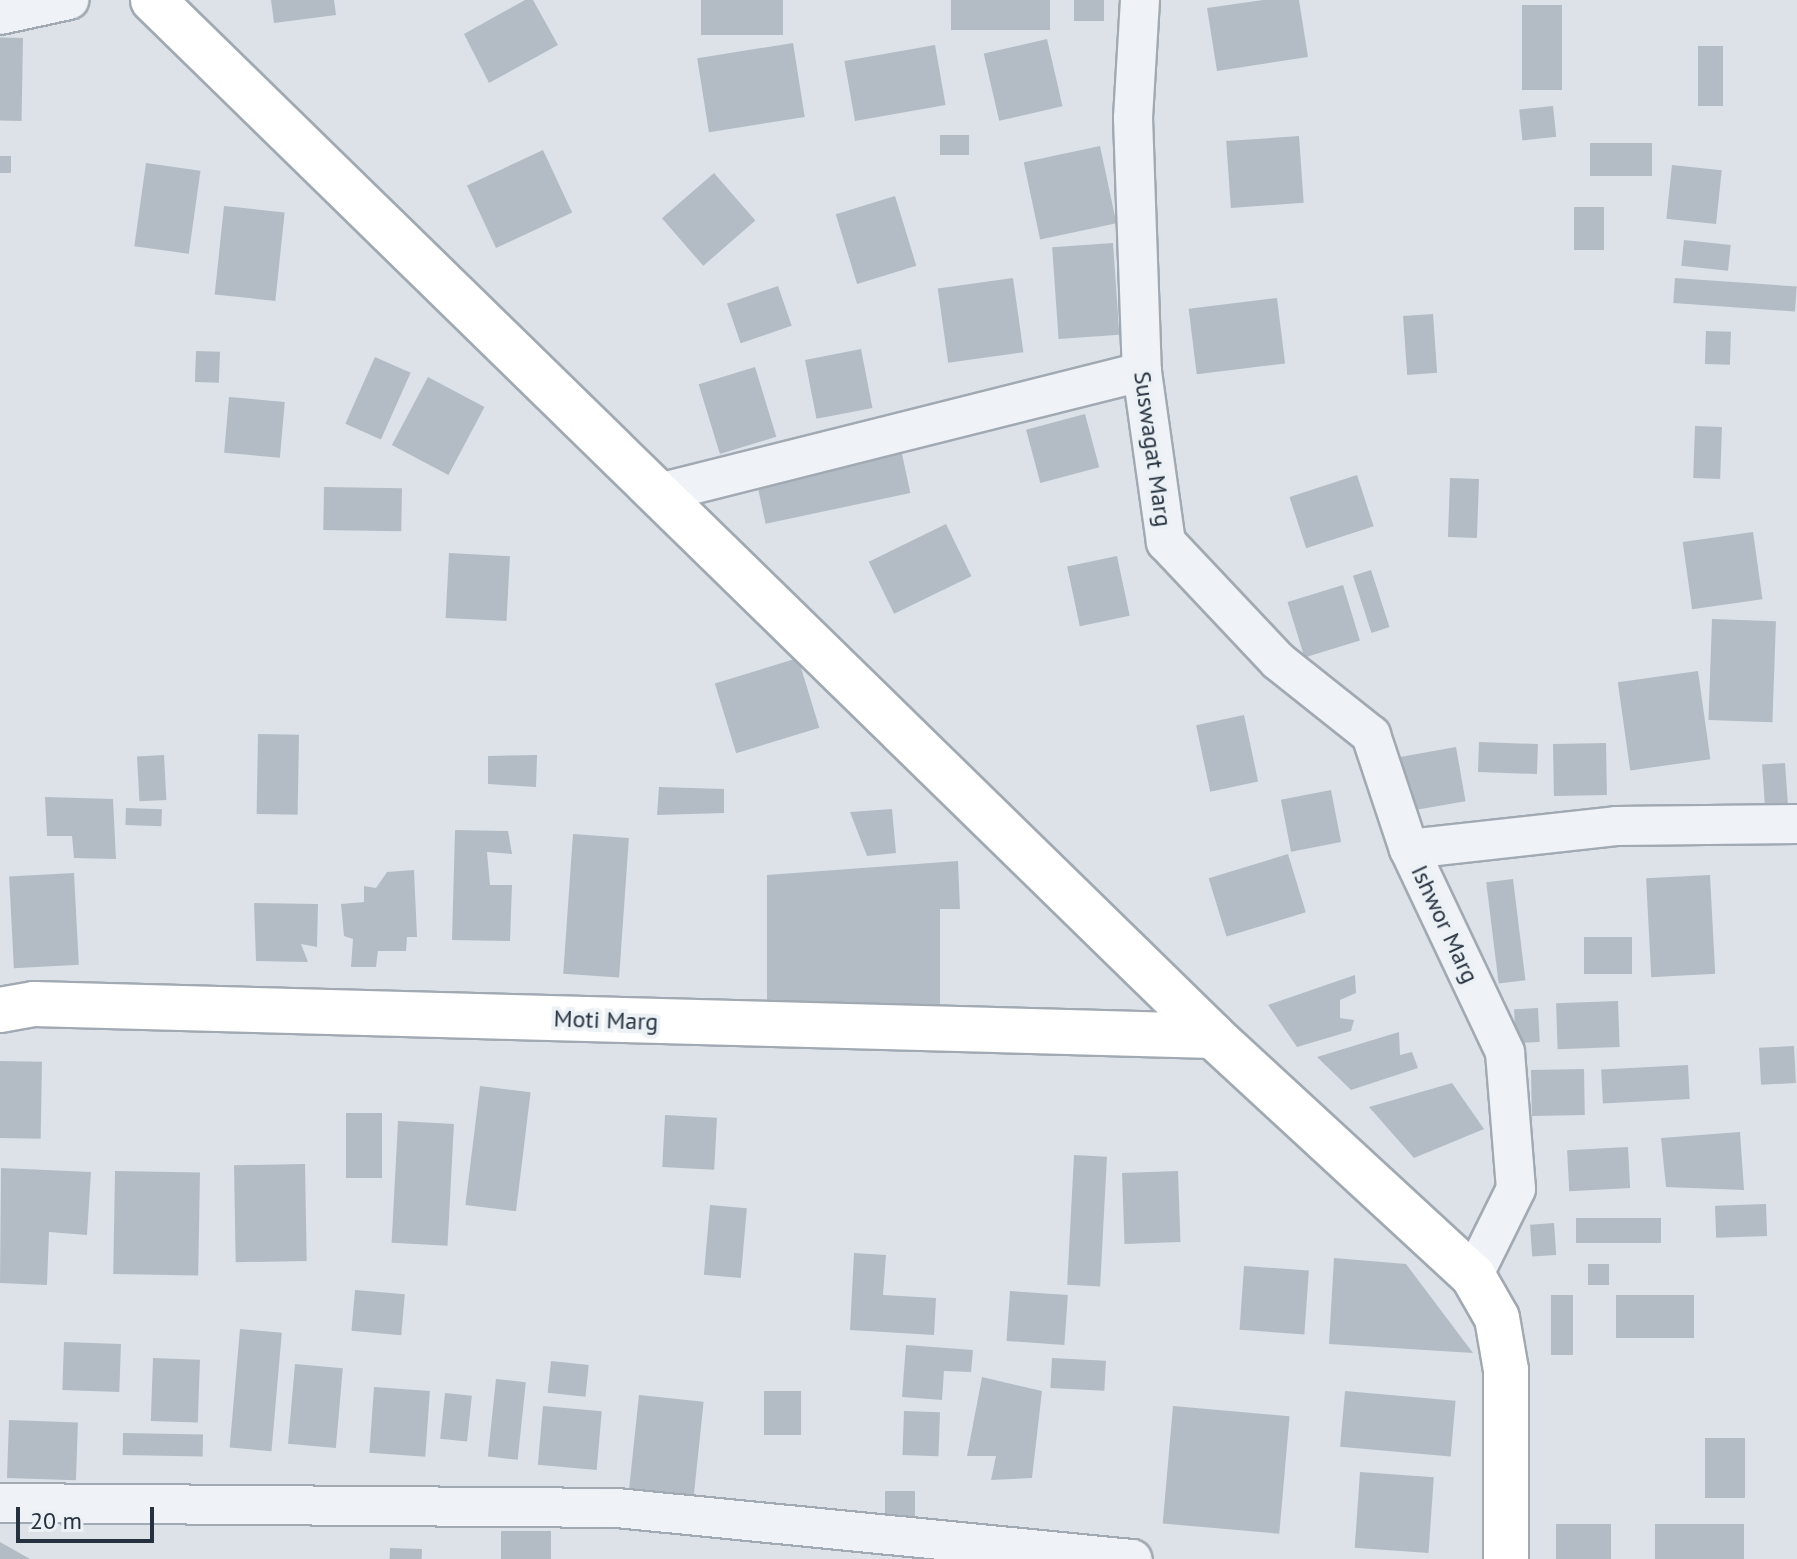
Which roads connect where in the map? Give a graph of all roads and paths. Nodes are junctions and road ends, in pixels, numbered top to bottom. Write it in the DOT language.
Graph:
graph roads {
  1 [pos="69,0"];
  2 [pos="153,0"];
  3 [pos="1140,0"];
  4 [pos="0,15"];
  5 [pos="1142,372"];
  6 [pos="663,492"];
  7 [pos="1797,824"];
  8 [pos="1409,849"];
  9 [pos="0,1010"];
  10 [pos="1213,1036"];
  11 [pos="1473,1276"];
  12 [pos="0,1503"];
  13 [pos="1132,1559"];
  14 [pos="1506,1559"];
  1 -- 4 [label="street"];
  2 -- 6 [label="street"];
  3 -- 5 [label="street, Suswagat Marg"];
  5 -- 6 [label="street"];
  5 -- 8 [label="street, Suswagat Marg"];
  6 -- 10 [label="street"];
  7 -- 8 [label="street, Ishwor Marg"];
  8 -- 11 [label="street, Ishwor Marg"];
  9 -- 10 [label="street, Moti Marg"];
  10 -- 11 [label="street"];
  11 -- 14 [label="street"];
  12 -- 13 [label="street"];
}
